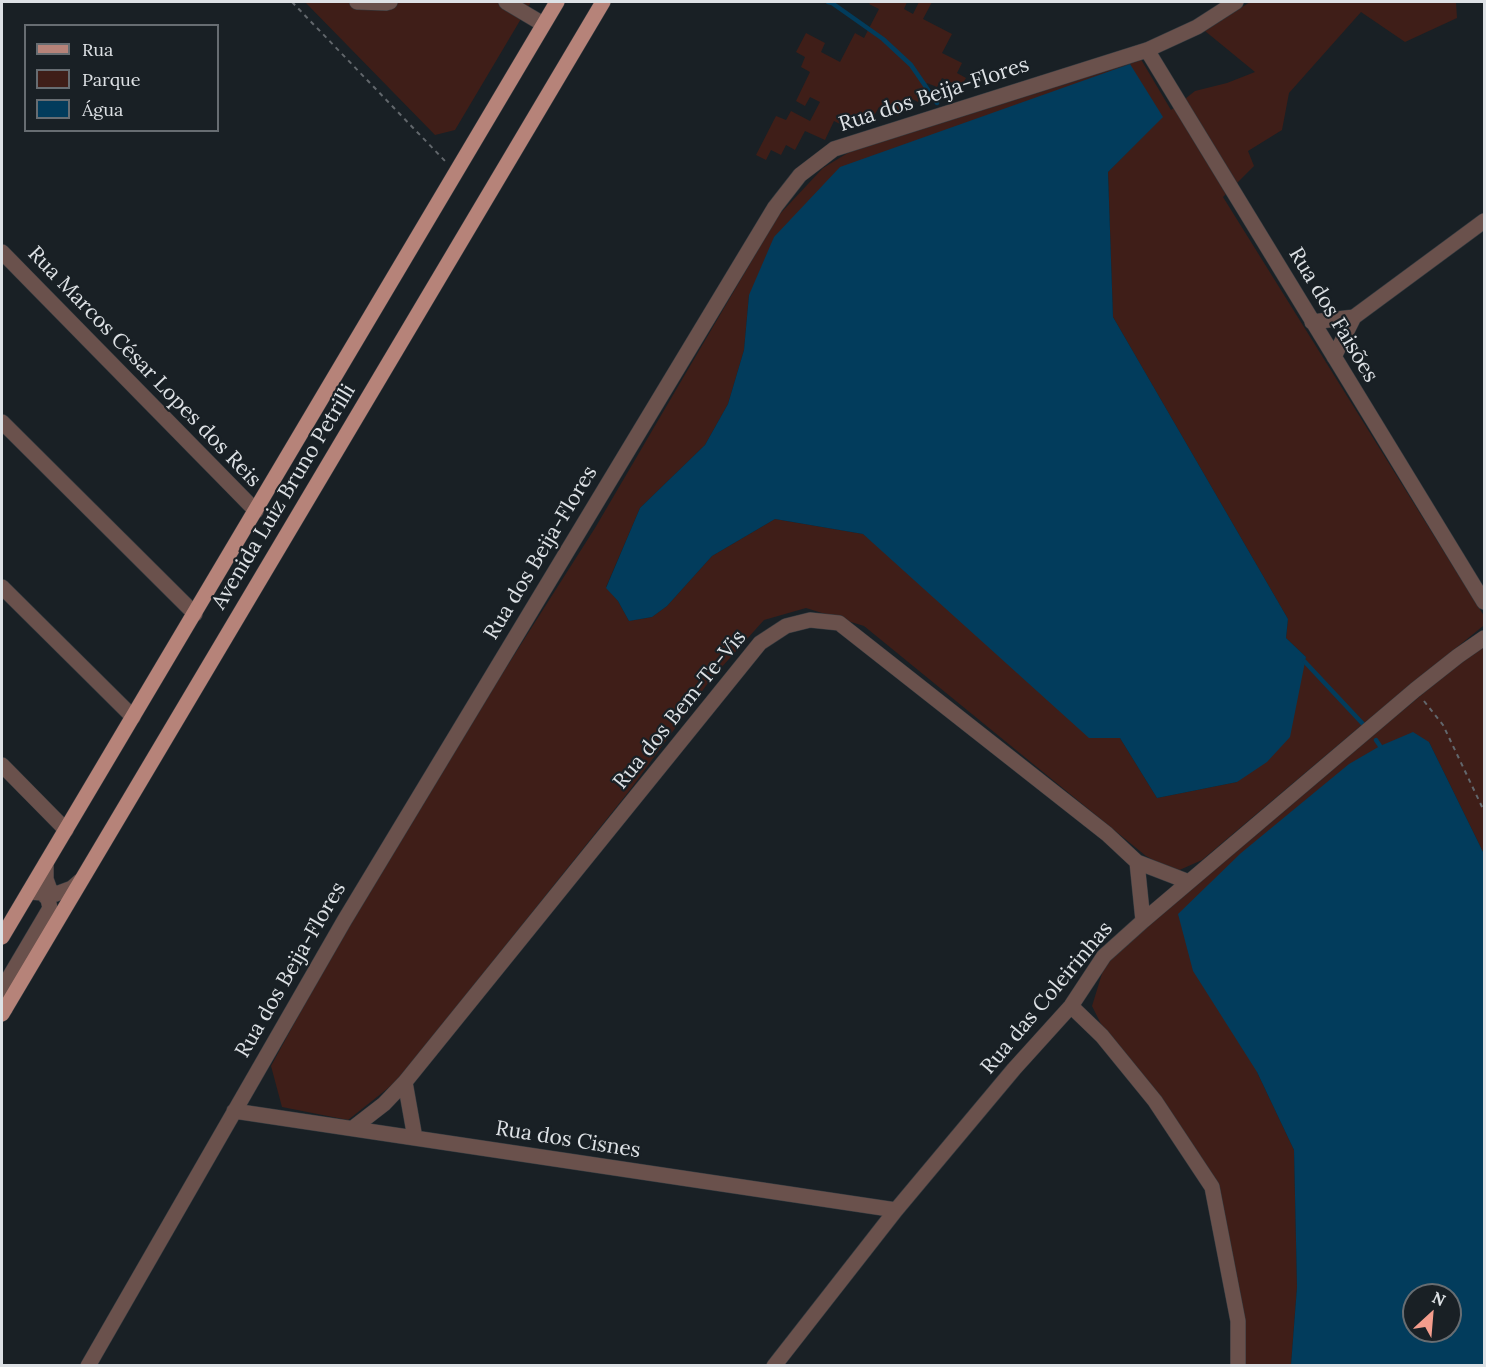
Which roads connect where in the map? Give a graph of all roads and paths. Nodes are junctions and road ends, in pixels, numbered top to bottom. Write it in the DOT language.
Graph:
graph roads {
  1 [pos="292,2"];
  2 [pos="357,2"];
  3 [pos="390,2"];
  4 [pos="506,2"];
  5 [pos="557,2"];
  6 [pos="603,2"];
  7 [pos="1236,2"];
  8 [pos="543,24"];
  9 [pos="1147,50"];
  10 [pos="455,171"];
  11 [pos="1485,220"];
  12 [pos="2,252"];
  13 [pos="1354,317"];
  14 [pos="1312,322"];
  15 [pos="1334,357"];
  16 [pos="2,422"];
  17 [pos="256,511"];
  18 [pos="2,587"];
  19 [pos="1485,602"];
  20 [pos="195,614"];
  21 [pos="1485,638"];
  22 [pos="1415,690"];
  23 [pos="133,717"];
  24 [pos="2,765"];
  25 [pos="1485,811"];
  26 [pos="66,830"];
  27 [pos="46,862"];
  28 [pos="1137,862"];
  29 [pos="80,881"];
  30 [pos="1189,882"];
  31 [pos="29,892"];
  32 [pos="1143,921"];
  33 [pos="3,932"];
  34 [pos="1071,1006"];
  35 [pos="3,1012"];
  36 [pos="405,1082"];
  37 [pos="234,1111"];
  38 [pos="353,1128"];
  39 [pos="415,1138"];
  40 [pos="896,1210"];
  41 [pos="88,1365"];
  42 [pos="774,1365"];
  43 [pos="1238,1365"];
  1 -- 10 [label="path"];
  2 -- 3 [label="street"];
  4 -- 8 [label="street"];
  5 -- 8 [label="main road, Avenida Luiz Bruno Petrilli"];
  6 -- 29 [label="main road, Avenida Luiz Bruno Petrilli"];
  7 -- 9 [label="street, Rua dos Beija-Flores"];
  8 -- 10 [label="main road, Avenida Luiz Bruno Petrilli"];
  9 -- 14 [label="street, Rua dos Faisões"];
  9 -- 37 [label="street, Rua dos Beija-Flores"];
  10 -- 17 [label="main road, Avenida Luiz Bruno Petrilli"];
  11 -- 13 [label="street"];
  12 -- 17 [label="street, Rua Marcos César Lopes dos Reis"];
  13 -- 14 [label="street"];
  13 -- 15 [label="street"];
  14 -- 15 [label="street, Rua dos Faisões"];
  15 -- 19 [label="street, Rua dos Faisões"];
  16 -- 20 [label="street"];
  17 -- 20 [label="main road, Avenida Luiz Bruno Petrilli"];
  18 -- 23 [label="street"];
  20 -- 23 [label="main road, Avenida Luiz Bruno Petrilli"];
  21 -- 22 [label="street, Rua das Coleirinhas"];
  22 -- 25 [label="path"];
  22 -- 30 [label="street, Rua das Coleirinhas"];
  23 -- 26 [label="main road, Avenida Luiz Bruno Petrilli"];
  24 -- 26 [label="street"];
  26 -- 27 [label="main road, Avenida Luiz Bruno Petrilli"];
  27 -- 29 [label="street"];
  27 -- 31 [label="main road, Avenida Luiz Bruno Petrilli"];
  28 -- 30 [label="street, Rua dos Bem-Te-Vis"];
  28 -- 32 [label="street"];
  28 -- 36 [label="street, Rua dos Bem-Te-Vis"];
  29 -- 35 [label="main road, Avenida Luiz Bruno Petrilli"];
  30 -- 32 [label="street, Rua das Coleirinhas"];
  31 -- 33 [label="main road, Avenida Luiz Bruno Petrilli"];
  31 -- 35 [label="street"];
  32 -- 34 [label="street, Rua das Coleirinhas"];
  34 -- 40 [label="street, Rua das Coleirinhas"];
  34 -- 43 [label="street"];
  36 -- 38 [label="street, Rua dos Bem-Te-Vis"];
  36 -- 39 [label="street"];
  37 -- 38 [label="street, Rua dos Cisnes"];
  37 -- 41 [label="street, Rua dos Beija-Flores"];
  38 -- 39 [label="street, Rua dos Cisnes"];
  39 -- 40 [label="street, Rua dos Cisnes"];
  40 -- 42 [label="street, Rua das Coleirinhas"];
}
